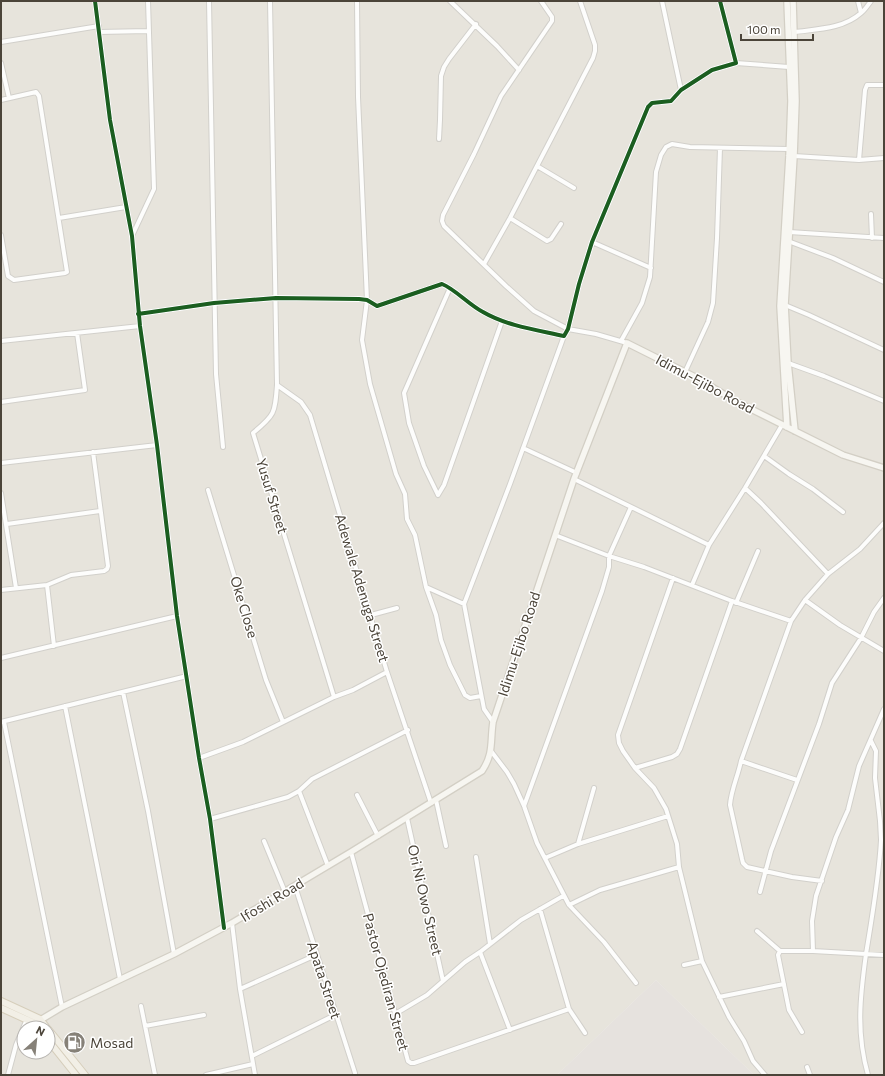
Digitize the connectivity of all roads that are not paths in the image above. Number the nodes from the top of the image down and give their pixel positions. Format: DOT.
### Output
graph roads {
  1 [pos="95,1"];
  2 [pos="148,1"];
  3 [pos="209,1"];
  4 [pos="270,1"];
  5 [pos="357,1"];
  6 [pos="450,1"];
  7 [pos="542,1"];
  8 [pos="580,1"];
  9 [pos="662,1"];
  10 [pos="720,1"];
  11 [pos="787,1"];
  12 [pos="793,1"];
  13 [pos="858,1"];
  14 [pos="871,1"];
  15 [pos="861,13"];
  16 [pos="476,24"];
  17 [pos="99,26"];
  18 [pos="148,31"];
  19 [pos="99,32"];
  20 [pos="795,32"];
  21 [pos="1,42"];
  22 [pos="1,63"];
  23 [pos="736,63"];
  24 [pos="789,67"];
  25 [pos="520,70"];
  26 [pos="884,85"];
  27 [pos="681,90"];
  28 [pos="9,98"];
  29 [pos="1,100"];
  30 [pos="439,138"];
  31 [pos="720,148"];
  32 [pos="789,150"];
  33 [pos="794,156"];
  34 [pos="884,158"];
  35 [pos="859,160"];
  36 [pos="537,166"];
  37 [pos="574,188"];
  38 [pos="126,207"];
  39 [pos="872,214"];
  40 [pos="59,218"];
  41 [pos="510,218"];
  42 [pos="561,224"];
  43 [pos="789,232"];
  44 [pos="1,235"];
  45 [pos="132,236"];
  46 [pos="872,238"];
  47 [pos="884,238"];
  48 [pos="788,241"];
  49 [pos="592,242"];
  50 [pos="784,257"];
  51 [pos="484,264"];
  52 [pos="651,268"];
  53 [pos="884,282"];
  54 [pos="450,288"];
  55 [pos="276,298"];
  56 [pos="367,300"];
  57 [pos="214,303"];
  58 [pos="785,305"];
  59 [pos="138,314"];
  60 [pos="783,317"];
  61 [pos="502,321"];
  62 [pos="140,326"];
  63 [pos="568,329"];
  64 [pos="77,333"];
  65 [pos="564,336"];
  66 [pos="1,341"];
  67 [pos="620,341"];
  68 [pos="627,343"];
  69 [pos="884,350"];
  70 [pos="788,363"];
  71 [pos="685,372"];
  72 [pos="277,385"];
  73 [pos="1,402"];
  74 [pos="884,402"];
  75 [pos="784,426"];
  76 [pos="795,431"];
  77 [pos="157,445"];
  78 [pos="223,447"];
  79 [pos="523,448"];
  80 [pos="92,452"];
  81 [pos="764,456"];
  82 [pos="1,462"];
  83 [pos="884,468"];
  84 [pos="576,476"];
  85 [pos="745,488"];
  86 [pos="208,490"];
  87 [pos="1,493"];
  88 [pos="631,507"];
  89 [pos="100,511"];
  90 [pos="843,512"];
  91 [pos="884,523"];
  92 [pos="6,524"];
  93 [pos="555,535"];
  94 [pos="710,545"];
  95 [pos="758,551"];
  96 [pos="609,556"];
  97 [pos="828,574"];
  98 [pos="673,578"];
  99 [pos="47,585"];
  100 [pos="692,585"];
  101 [pos="426,587"];
  102 [pos="16,588"];
  103 [pos="1,590"];
  104 [pos="884,598"];
  105 [pos="805,600"];
  106 [pos="734,602"];
  107 [pos="464,604"];
  108 [pos="397,608"];
  109 [pos="178,616"];
  110 [pos="371,616"];
  111 [pos="791,621"];
  112 [pos="861,638"];
  113 [pos="54,646"];
  114 [pos="884,652"];
  115 [pos="1,658"];
  116 [pos="388,672"];
  117 [pos="187,676"];
  118 [pos="123,692"];
  119 [pos="481,696"];
  120 [pos="334,697"];
  121 [pos="65,706"];
  122 [pos="884,709"];
  123 [pos="2,722"];
  124 [pos="283,722"];
  125 [pos="493,722"];
  126 [pos="408,730"];
  127 [pos="870,741"];
  128 [pos="491,751"];
  129 [pos="199,758"];
  130 [pos="741,761"];
  131 [pos="636,768"];
  132 [pos="797,780"];
  133 [pos="594,788"];
  134 [pos="299,791"];
  135 [pos="357,795"];
  136 [pos="434,802"];
  137 [pos="524,806"];
  138 [pos="668,816"];
  139 [pos="407,818"];
  140 [pos="210,819"];
  141 [pos="378,836"];
  142 [pos="264,841"];
  143 [pos="578,844"];
  144 [pos="446,846"];
  145 [pos="351,852"];
  146 [pos="476,857"];
  147 [pos="545,858"];
  148 [pos="328,866"];
  149 [pos="679,867"];
  150 [pos="766,871"];
  151 [pos="822,881"];
  152 [pos="295,886"];
  153 [pos="285,892"];
  154 [pos="760,892"];
  155 [pos="563,896"];
  156 [pos="569,905"];
  157 [pos="540,909"];
  158 [pos="232,923"];
  159 [pos="224,928"];
  160 [pos="757,931"];
  161 [pos="490,944"];
  162 [pos="780,951"];
  163 [pos="813,951"];
  164 [pos="480,952"];
  165 [pos="174,954"];
  166 [pos="316,955"];
  167 [pos="866,955"];
  168 [pos="884,955"];
  169 [pos="702,961"];
  170 [pos="684,965"];
  171 [pos="120,979"];
  172 [pos="443,981"];
  173 [pos="636,983"];
  174 [pos="784,984"];
  175 [pos="240,989"];
  176 [pos="719,997"];
  177 [pos="1,1001"];
  178 [pos="141,1006"];
  179 [pos="62,1007"];
  180 [pos="1,1008"];
  181 [pos="569,1009"];
  182 [pos="395,1014"];
  183 [pos="204,1015"];
  184 [pos="335,1015"];
  185 [pos="27,1019"];
  186 [pos="32,1020"];
  187 [pos="44,1020"];
  188 [pos="145,1026"];
  189 [pos="510,1030"];
  190 [pos="802,1032"];
  191 [pos="585,1033"];
  192 [pos="56,1038"];
  193 [pos="56,1050"];
  194 [pos="252,1056"];
  195 [pos="253,1064"];
  196 [pos="807,1067"];
  197 [pos="355,1073"];
  198 [pos="8,1075"];
  199 [pos="76,1075"];
  200 [pos="86,1075"];
  201 [pos="155,1075"];
  202 [pos="206,1075"];
  203 [pos="255,1075"];
  204 [pos="765,1075"];
  205 [pos="810,1075"];
  206 [pos="868,1075"];
  1 -- 17 [label="street"];
  2 -- 18 [label="street"];
  3 -- 57 [label="street"];
  4 -- 55 [label="street, Yusuf Street"];
  5 -- 56 [label="street"];
  6 -- 16 [label="street"];
  7 -- 25 [label="street"];
  8 -- 36 [label="street"];
  9 -- 27 [label="street"];
  10 -- 23 [label="street"];
  11 -- 24 [label="main road"];
  12 -- 20 [label="main road"];
  13 -- 15 [label="street"];
  14 -- 15 [label="street"];
  15 -- 20 [label="street"];
  16 -- 25 [label="street"];
  16 -- 30 [label="street"];
  17 -- 19 [label="street"];
  17 -- 21 [label="street"];
  18 -- 19 [label="street"];
  18 -- 45 [label="street"];
  19 -- 38 [label="street"];
  20 -- 33 [label="main road"];
  22 -- 28 [label="street"];
  23 -- 24 [label="street"];
  23 -- 27 [label="street"];
  24 -- 32 [label="main road"];
  25 -- 51 [label="street"];
  26 -- 35 [label="street"];
  27 -- 49 [label="street"];
  28 -- 29 [label="street"];
  28 -- 40 [label="street"];
  31 -- 32 [label="street"];
  31 -- 52 [label="street"];
  31 -- 71 [label="street"];
  32 -- 50 [label="main road"];
  33 -- 35 [label="street"];
  33 -- 43 [label="main road"];
  34 -- 35 [label="street"];
  36 -- 37 [label="street"];
  36 -- 41 [label="street"];
  38 -- 40 [label="street"];
  38 -- 45 [label="street"];
  39 -- 46 [label="street"];
  40 -- 44 [label="street"];
  41 -- 42 [label="street"];
  41 -- 51 [label="street"];
  43 -- 46 [label="street"];
  43 -- 48 [label="main road"];
  45 -- 59 [label="street"];
  46 -- 47 [label="street"];
  48 -- 50 [label="main road"];
  48 -- 53 [label="street"];
  49 -- 52 [label="street"];
  49 -- 63 [label="street"];
  50 -- 58 [label="main road"];
  50 -- 60 [label="main road"];
  51 -- 63 [label="street"];
  52 -- 67 [label="street"];
  54 -- 56 [label="street"];
  54 -- 61 [label="street"];
  54 -- 61 [label="street"];
  55 -- 56 [label="street"];
  55 -- 57 [label="street"];
  55 -- 72 [label="street, Yusuf Street"];
  56 -- 101 [label="street"];
  57 -- 59 [label="street"];
  57 -- 78 [label="street"];
  58 -- 60 [label="main road"];
  58 -- 69 [label="street"];
  59 -- 62 [label="street"];
  60 -- 70 [label="main road"];
  60 -- 75 [label="main road"];
  61 -- 65 [label="street"];
  62 -- 64 [label="street"];
  62 -- 77 [label="street"];
  63 -- 65 [label="street"];
  63 -- 67 [label="street"];
  64 -- 66 [label="street"];
  64 -- 73 [label="street"];
  65 -- 79 [label="street"];
  67 -- 68 [label="street"];
  68 -- 71 [label="main road, Idimu-Ejibo Road"];
  68 -- 84 [label="main road, Idimu-Ejibo Road"];
  70 -- 74 [label="street"];
  70 -- 76 [label="main road"];
  71 -- 75 [label="main road, Idimu-Ejibo Road"];
  72 -- 110 [label="street, Adewale Adenuga Street"];
  72 -- 120 [label="street, Yusuf Street"];
  75 -- 76 [label="main road, Idimu-Ejibo Road"];
  75 -- 81 [label="street"];
  76 -- 83 [label="main road, Idimu-Ejibo Road"];
  77 -- 80 [label="street"];
  77 -- 109 [label="street"];
  79 -- 84 [label="street"];
  79 -- 107 [label="street"];
  80 -- 82 [label="street"];
  80 -- 89 [label="street"];
  81 -- 85 [label="street"];
  81 -- 90 [label="street"];
  84 -- 88 [label="street"];
  84 -- 93 [label="main road, Idimu-Ejibo Road"];
  85 -- 94 [label="street"];
  85 -- 97 [label="street"];
  86 -- 124 [label="street, Oke Close"];
  87 -- 92 [label="street"];
  88 -- 94 [label="street"];
  88 -- 96 [label="street"];
  89 -- 92 [label="street"];
  89 -- 99 [label="street"];
  91 -- 97 [label="street"];
  92 -- 102 [label="street"];
  93 -- 96 [label="street"];
  93 -- 125 [label="main road, Idimu-Ejibo Road"];
  94 -- 100 [label="street"];
  95 -- 106 [label="street"];
  96 -- 98 [label="street"];
  96 -- 137 [label="street"];
  97 -- 105 [label="street"];
  98 -- 100 [label="street"];
  98 -- 131 [label="street"];
  99 -- 102 [label="street"];
  99 -- 113 [label="street"];
  100 -- 106 [label="street"];
  101 -- 107 [label="street"];
  101 -- 119 [label="street"];
  102 -- 103 [label="street"];
  104 -- 112 [label="street"];
  105 -- 111 [label="street"];
  105 -- 112 [label="street"];
  106 -- 111 [label="street"];
  106 -- 131 [label="street"];
  107 -- 119 [label="street"];
  108 -- 110 [label="street"];
  109 -- 113 [label="street"];
  109 -- 117 [label="street"];
  110 -- 116 [label="street, Adewale Adenuga Street"];
  111 -- 130 [label="street"];
  112 -- 114 [label="street"];
  112 -- 132 [label="street"];
  113 -- 115 [label="street"];
  116 -- 120 [label="street"];
  116 -- 126 [label="street, Adewale Adenuga Street"];
  117 -- 118 [label="street"];
  117 -- 129 [label="street"];
  118 -- 121 [label="street"];
  118 -- 165 [label="street"];
  119 -- 125 [label="street"];
  120 -- 124 [label="street"];
  121 -- 123 [label="street"];
  121 -- 171 [label="street"];
  122 -- 127 [label="street"];
  123 -- 179 [label="street"];
  124 -- 129 [label="street"];
  125 -- 128 [label="main road, Idimu-Ejibo Road"];
  126 -- 134 [label="street"];
  126 -- 136 [label="street, Adewale Adenuga Street"];
  127 -- 151 [label="street"];
  127 -- 167 [label="street"];
  128 -- 136 [label="main road, Ifoshi Road"];
  128 -- 137 [label="street"];
  129 -- 140 [label="street"];
  130 -- 132 [label="street"];
  130 -- 150 [label="street"];
  131 -- 138 [label="street"];
  132 -- 150 [label="street"];
  133 -- 143 [label="street"];
  134 -- 140 [label="street"];
  134 -- 148 [label="street"];
  135 -- 141 [label="street"];
  136 -- 139 [label="main road, Ifoshi Road"];
  136 -- 144 [label="street, Adewale Adenuga Street"];
  137 -- 147 [label="street"];
  138 -- 143 [label="street"];
  138 -- 149 [label="street"];
  139 -- 141 [label="main road, Ifoshi Road"];
  139 -- 172 [label="street, Ori Ni Owo Street"];
  140 -- 159 [label="street"];
  141 -- 145 [label="main road, Ifoshi Road"];
  142 -- 153 [label="street"];
  143 -- 147 [label="street"];
  145 -- 148 [label="main road, Ifoshi Road"];
  145 -- 182 [label="street, Pastor Ojediran Street"];
  146 -- 161 [label="street"];
  147 -- 155 [label="street"];
  148 -- 152 [label="main road, Ifoshi Road"];
  149 -- 156 [label="street"];
  149 -- 169 [label="street"];
  150 -- 151 [label="street"];
  150 -- 154 [label="street"];
  151 -- 163 [label="street"];
  152 -- 153 [label="main road, Ifoshi Road"];
  152 -- 166 [label="street, Apata Street"];
  153 -- 158 [label="main road, Ifoshi Road"];
  155 -- 156 [label="street"];
  155 -- 157 [label="street"];
  156 -- 173 [label="street"];
  157 -- 161 [label="street"];
  157 -- 181 [label="street"];
  158 -- 159 [label="main road, Ifoshi Road"];
  158 -- 175 [label="street"];
  159 -- 165 [label="main road, Ifoshi Road"];
  160 -- 162 [label="street"];
  161 -- 164 [label="street"];
  162 -- 163 [label="street"];
  162 -- 174 [label="street"];
  163 -- 167 [label="street"];
  164 -- 172 [label="street"];
  164 -- 189 [label="street"];
  165 -- 171 [label="main road, Ifoshi Road"];
  166 -- 175 [label="street"];
  166 -- 184 [label="street, Apata Street"];
  167 -- 168 [label="street"];
  167 -- 206 [label="street"];
  169 -- 170 [label="street"];
  169 -- 176 [label="street"];
  171 -- 179 [label="main road, Ifoshi Road"];
  172 -- 182 [label="street"];
  174 -- 176 [label="street"];
  174 -- 190 [label="street"];
  175 -- 194 [label="street"];
  176 -- 204 [label="street"];
  177 -- 186 [label="main road"];
  178 -- 188 [label="street"];
  179 -- 187 [label="main road, Ifoshi Road"];
  180 -- 185 [label="main road"];
  181 -- 189 [label="street, Pastor Ojediran Street"];
  181 -- 191 [label="street"];
  182 -- 189 [label="street, Pastor Ojediran Street"];
  183 -- 188 [label="street"];
  184 -- 194 [label="street"];
  184 -- 197 [label="street, Apata Street"];
  185 -- 198 [label="street"];
  188 -- 201 [label="street"];
  192 -- 200 [label="main road"];
  193 -- 199 [label="main road"];
  194 -- 195 [label="street"];
  195 -- 202 [label="street"];
  195 -- 203 [label="street"];
  196 -- 205 [label="street"];
}
